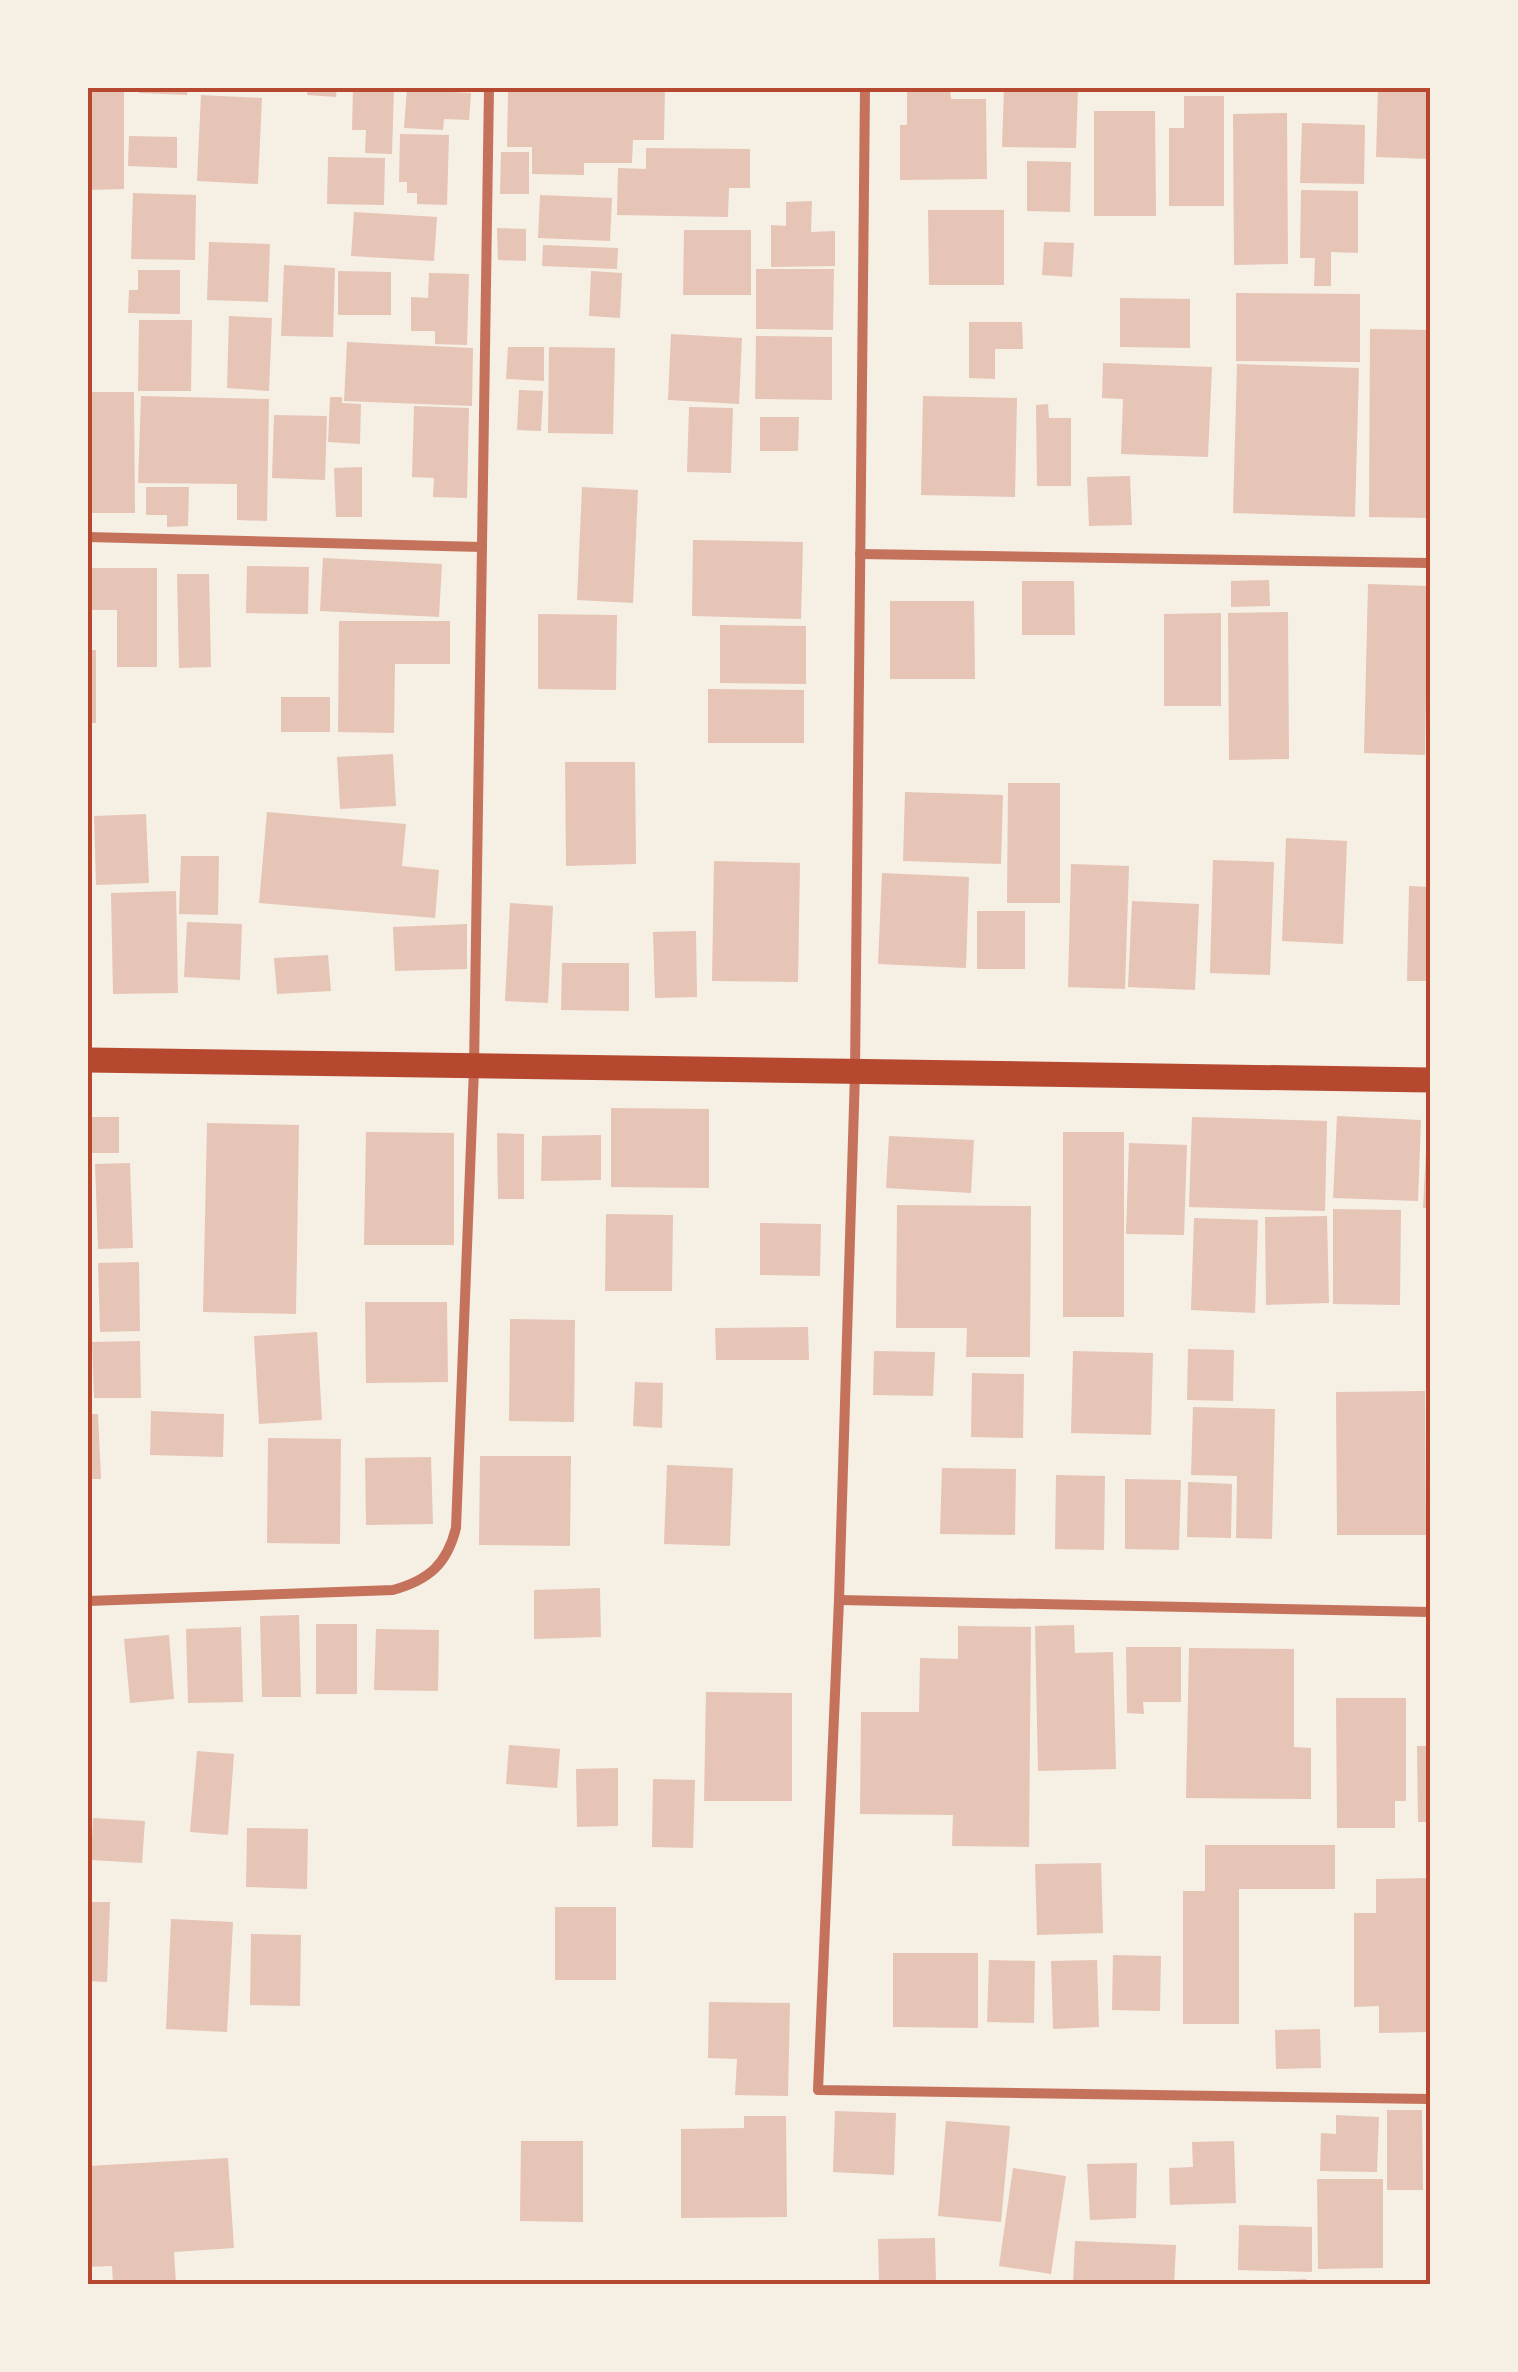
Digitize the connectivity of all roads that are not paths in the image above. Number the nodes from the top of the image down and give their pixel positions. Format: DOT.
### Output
graph roads {
  1 [pos="489,88"];
  2 [pos="865,88"];
  3 [pos="88,537"];
  4 [pos="482,547"];
  5 [pos="860,554"];
  6 [pos="1430,563"];
  7 [pos="88,1060"];
  8 [pos="474,1068"];
  9 [pos="855,1073"];
  10 [pos="1430,1080"];
  11 [pos="839,1600"];
  12 [pos="88,1602"];
  13 [pos="1430,1612"];
  14 [pos="1430,2099"];
  1 -- 4 [label="street"];
  2 -- 5 [label="street"];
  3 -- 4 [label="street"];
  4 -- 8 [label="street"];
  5 -- 6 [label="street"];
  5 -- 9 [label="street"];
  7 -- 8 [label="main road"];
  8 -- 9 [label="main road"];
  8 -- 12 [label="street"];
  9 -- 10 [label="main road"];
  9 -- 11 [label="street"];
  11 -- 13 [label="street"];
  11 -- 14 [label="street"];
}
